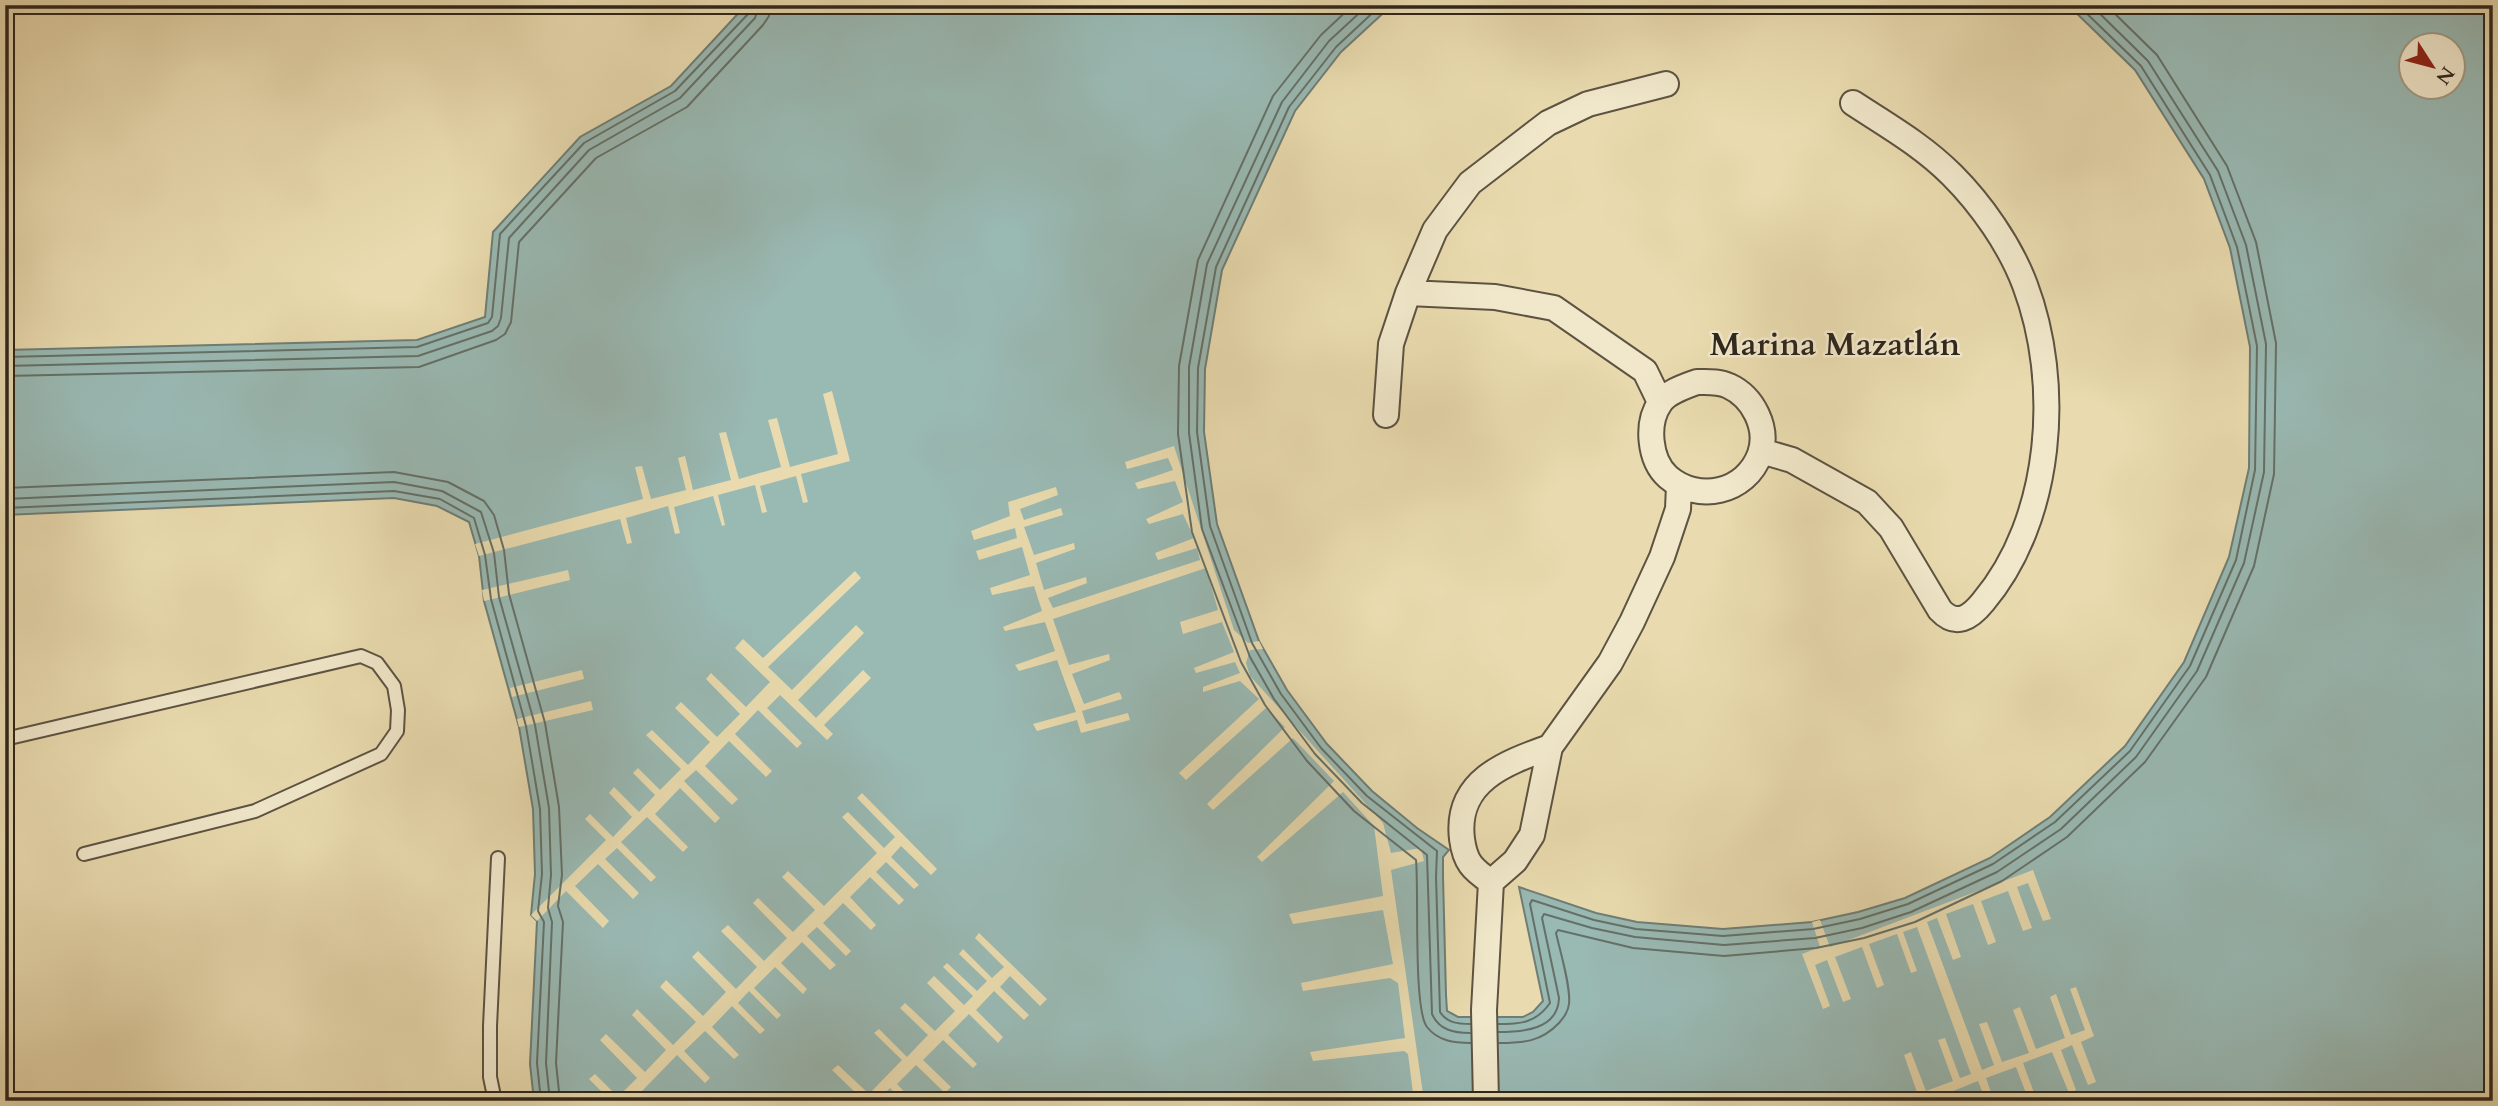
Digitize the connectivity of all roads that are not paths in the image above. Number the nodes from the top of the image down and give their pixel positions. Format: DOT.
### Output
graph roads {
  1 [pos="1666,84"];
  2 [pos="1853,103"];
  3 [pos="1408,293"];
  4 [pos="1660,402"];
  5 [pos="1386,415"];
  6 [pos="1761,451"];
  7 [pos="1679,485"];
  8 [pos="5,739"];
  9 [pos="1550,747"];
  10 [pos="84,854"];
  11 [pos="498,858"];
  12 [pos="1491,881"];
  13 [pos="495,1101"];
  14 [pos="1486,1101"];
  1 -- 3 [label="street"];
  2 -- 6 [label="street"];
  3 -- 4 [label="street"];
  3 -- 5 [label="street"];
  4 -- 6 [label="street"];
  4 -- 7 [label="street"];
  6 -- 7 [label="street"];
  7 -- 9 [label="street"];
  8 -- 10 [label="lane"];
  9 -- 12 [label="street"];
  9 -- 12 [label="street"];
  11 -- 13 [label="lane"];
  12 -- 14 [label="street"];
}
